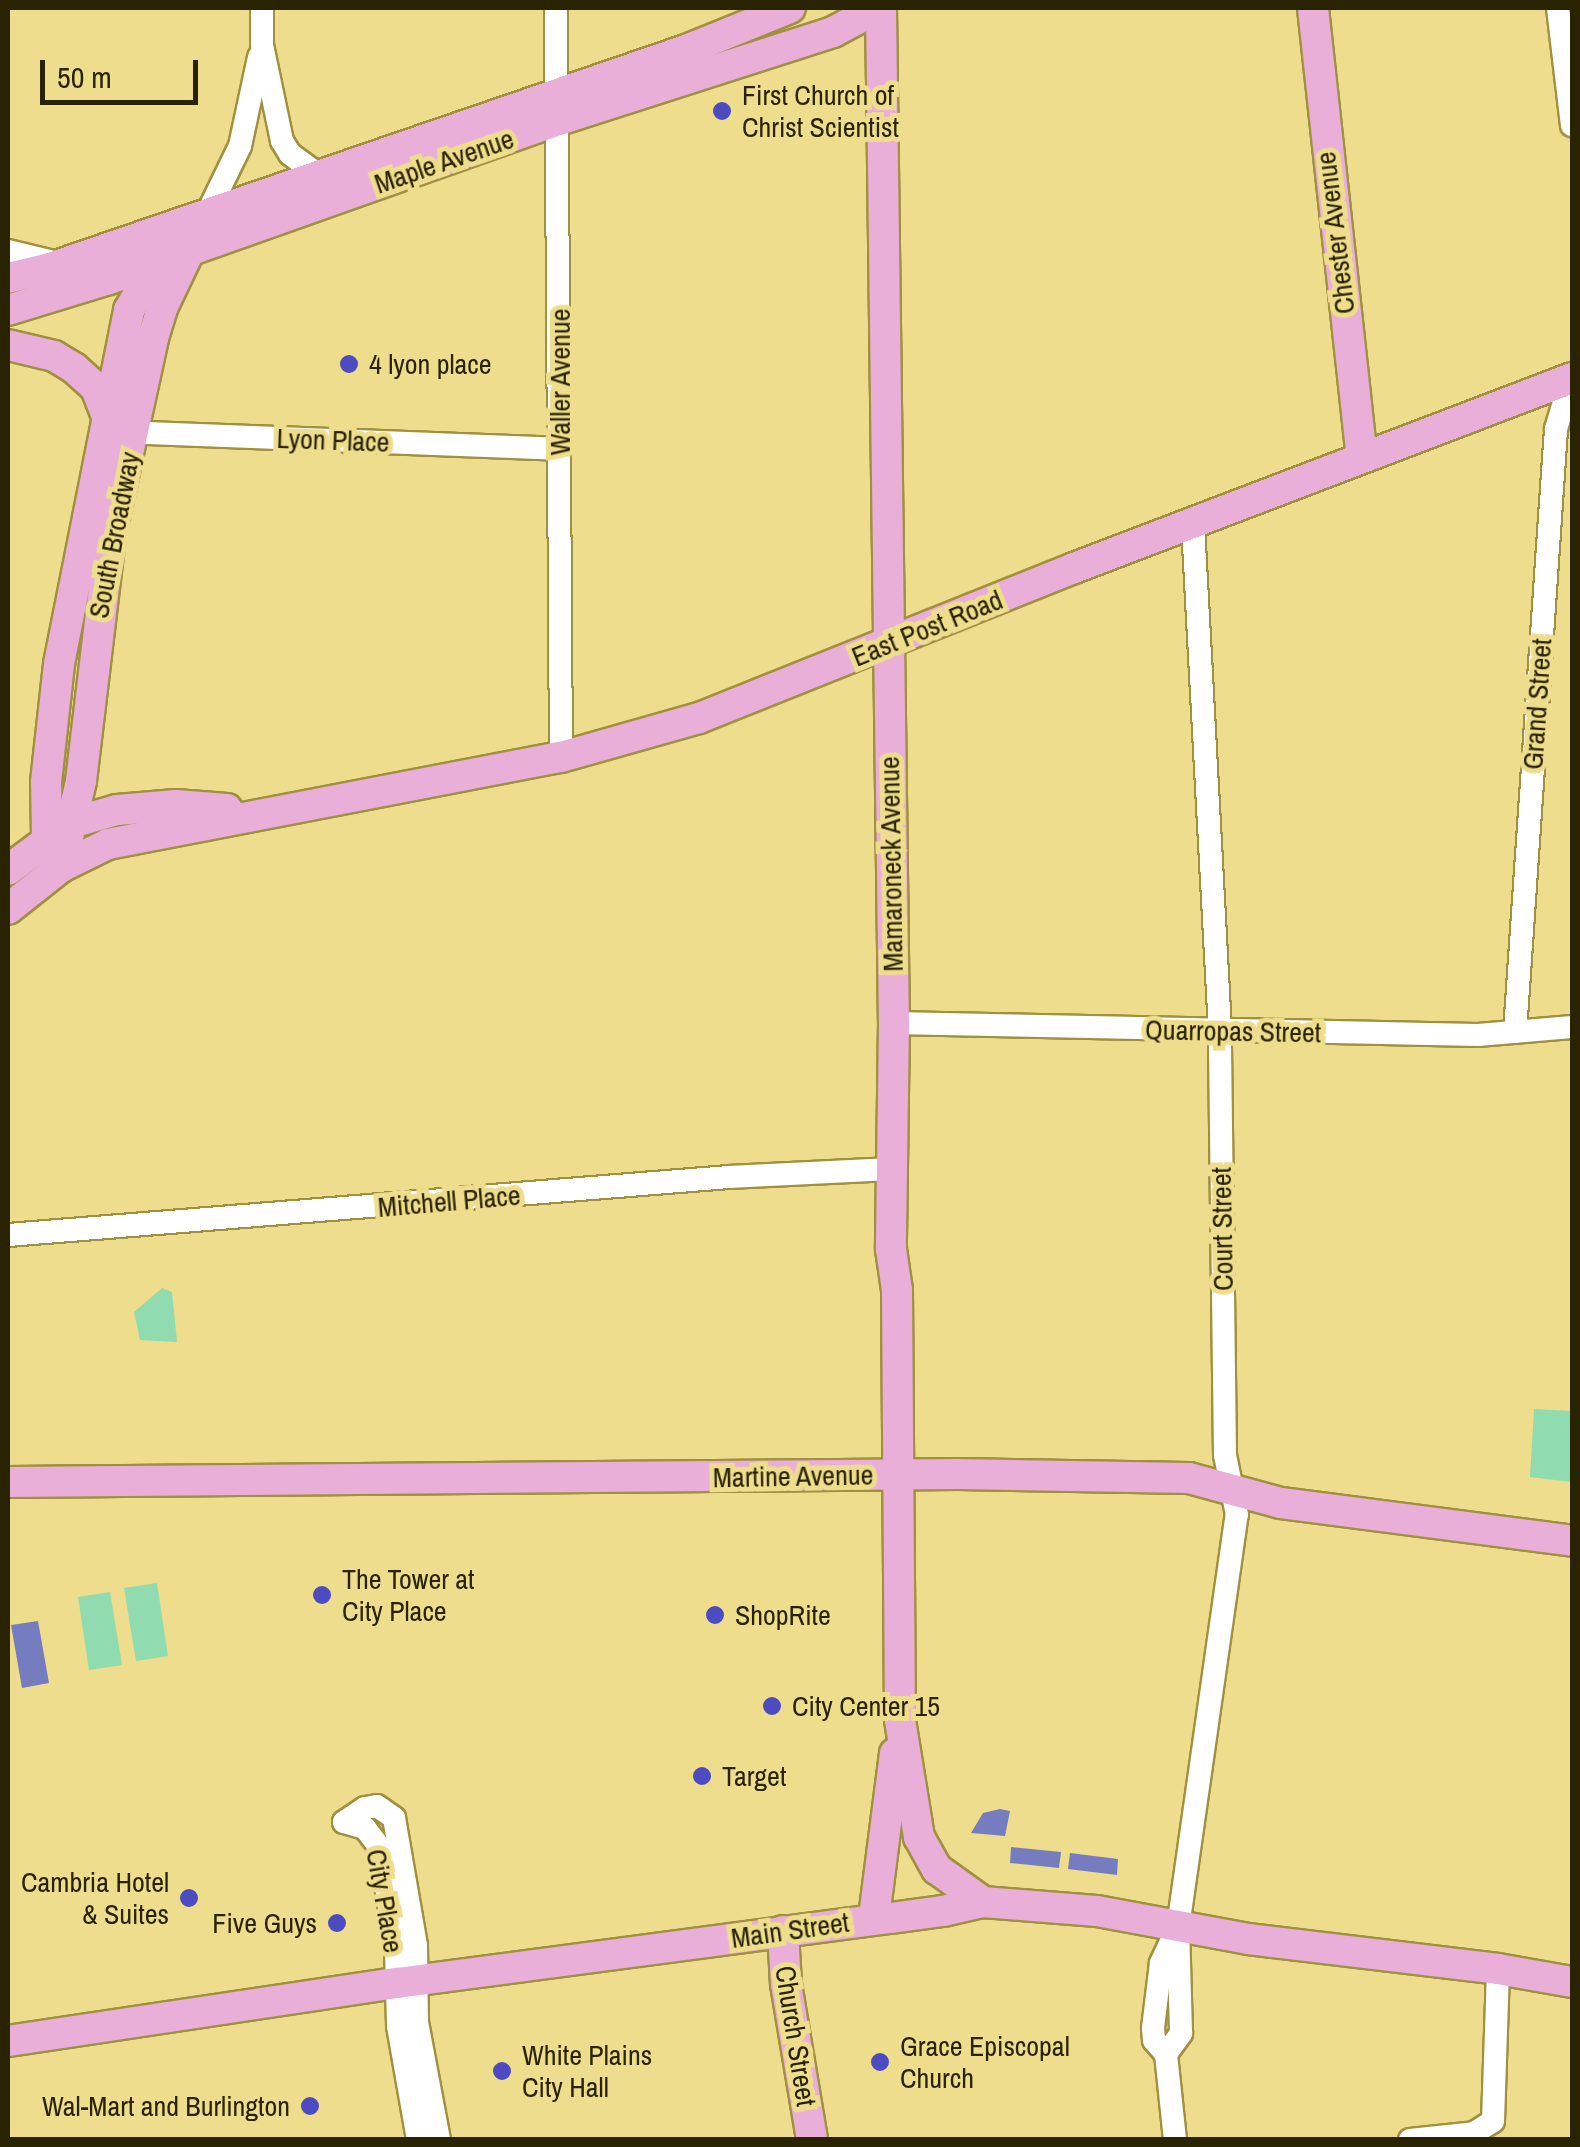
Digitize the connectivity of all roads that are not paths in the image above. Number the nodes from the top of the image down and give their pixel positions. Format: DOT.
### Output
graph roads {
  1 [pos="262,8"];
  2 [pos="556,8"];
  3 [pos="790,8"];
  4 [pos="880,8"];
  5 [pos="1313,8"];
  6 [pos="1558,8"];
  7 [pos="262,45"];
  8 [pos="560,105"];
  9 [pos="1572,125"];
  10 [pos="319,175"];
  11 [pos="207,214"];
  12 [pos="8,251"];
  13 [pos="189,251"];
  14 [pos="62,264"];
  15 [pos="155,264"];
  16 [pos="8,278"];
  17 [pos="8,310"];
  18 [pos="8,345"];
  19 [pos="1572,377"];
  20 [pos="116,428"];
  21 [pos="560,449"];
  22 [pos="1362,458"];
  23 [pos="1193,525"];
  24 [pos="888,643"];
  25 [pos="561,757"];
  26 [pos="262,813"];
  27 [pos="59,830"];
  28 [pos="61,867"];
  29 [pos="8,870"];
  30 [pos="8,908"];
  31 [pos="894,1023"];
  32 [pos="1572,1028"];
  33 [pos="1220,1030"];
  34 [pos="1515,1032"];
  35 [pos="890,1170"];
  36 [pos="8,1236"];
  37 [pos="898,1474"];
  38 [pos="8,1482"];
  39 [pos="1232,1489"];
  40 [pos="1572,1540"];
  41 [pos="900,1720"];
  42 [pos="983,1902"];
  43 [pos="874,1917"];
  44 [pos="1178,1927"];
  45 [pos="783,1931"];
  46 [pos="1498,1968"];
  47 [pos="407,1981"];
  48 [pos="1572,1982"];
  49 [pos="8,2041"];
  50 [pos="418,2140"];
  51 [pos="439,2140"];
  52 [pos="812,2140"];
  53 [pos="1175,2140"];
  54 [pos="1410,2140"];
  1 -- 7 [label="street, South Broadway"];
  2 -- 8 [label="street, Waller Avenue"];
  3 -- 8 [label="main road, Maple Avenue"];
  4 -- 8 [label="main road, Maple Avenue"];
  4 -- 24 [label="main road, Mamaroneck Avenue"];
  5 -- 22 [label="main road, Chester Avenue"];
  6 -- 9 [label="street"];
  7 -- 10 [label="street, South Broadway"];
  7 -- 11 [label="street, South Broadway"];
  8 -- 10 [label="main road, Maple Avenue"];
  8 -- 13 [label="main road, Maple Avenue"];
  8 -- 21 [label="street, Waller Avenue"];
  10 -- 11 [label="main road, Maple Avenue"];
  11 -- 13 [label="main road, South Broadway"];
  11 -- 14 [label="main road, Maple Avenue"];
  11 -- 15 [label="main road, South Broadway"];
  12 -- 14 [label="street"];
  13 -- 15 [label="main road, Maple Avenue"];
  13 -- 20 [label="main road, South Broadway"];
  14 -- 16 [label="main road, Maple Avenue"];
  15 -- 17 [label="main road, Maple Avenue"];
  15 -- 20 [label="main road, South Broadway"];
  18 -- 20 [label="main road"];
  19 -- 22 [label="main road, East Post Road"];
  19 -- 34 [label="street, Grand Street"];
  20 -- 21 [label="street, Lyon Place"];
  20 -- 27 [label="main road, South Broadway"];
  21 -- 25 [label="street, Waller Avenue"];
  22 -- 23 [label="main road, East Post Road"];
  23 -- 24 [label="main road, East Post Road"];
  23 -- 33 [label="street, Court Street"];
  24 -- 25 [label="main road, East Post Road"];
  24 -- 31 [label="main road, Mamaroneck Avenue"];
  25 -- 26 [label="main road, East Post Road"];
  26 -- 27 [label="main road, East Post Road"];
  26 -- 28 [label="main road, East Post Road"];
  27 -- 28 [label="main road, South Broadway"];
  27 -- 29 [label="main road"];
  28 -- 30 [label="main road"];
  31 -- 33 [label="street, Quarropas Street"];
  31 -- 35 [label="main road, Mamaroneck Avenue"];
  32 -- 34 [label="street, Quarropas Street"];
  33 -- 34 [label="street, Quarropas Street"];
  33 -- 39 [label="street, Court Street"];
  35 -- 36 [label="street, Mitchell Place"];
  35 -- 37 [label="main road, Mamaroneck Avenue"];
  37 -- 38 [label="main road, Martine Avenue"];
  37 -- 39 [label="main road, Martine Avenue"];
  37 -- 41 [label="main road, Mamaroneck Avenue"];
  39 -- 40 [label="main road, Martine Avenue"];
  39 -- 44 [label="street, Court Street"];
  41 -- 42 [label="main road, Mamaroneck Avenue"];
  41 -- 43 [label="main road, Mamaroneck Avenue"];
  42 -- 43 [label="main road, Main Street"];
  42 -- 44 [label="main road, Main Street"];
  43 -- 45 [label="main road, Main Street"];
  44 -- 46 [label="main road, Main Street"];
  44 -- 53 [label="street, Court Street"];
  45 -- 47 [label="main road, Main Street"];
  45 -- 52 [label="main road, Church Street"];
  46 -- 48 [label="main road, Main Street"];
  46 -- 54 [label="street"];
  47 -- 47 [label="street, City Place"];
  47 -- 49 [label="main road, Main Street"];
  47 -- 50 [label="street"];
  47 -- 51 [label="street"];
}
